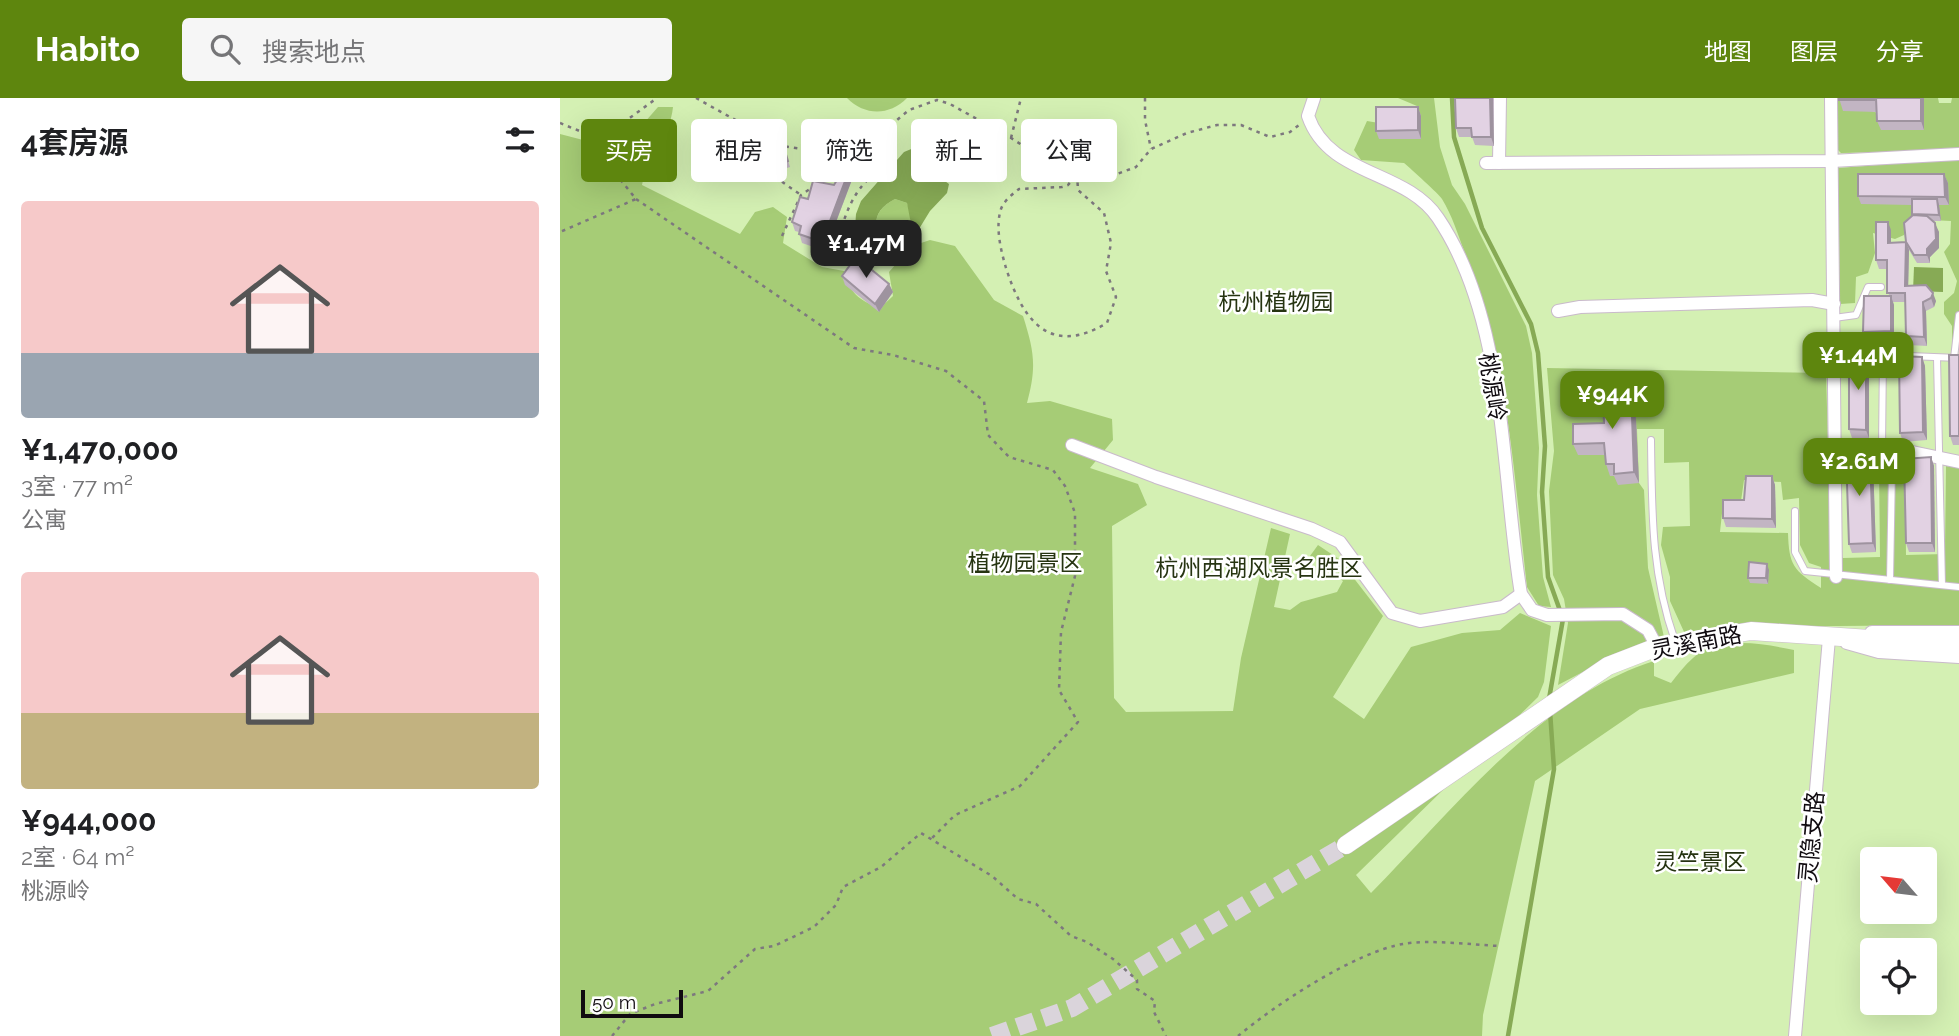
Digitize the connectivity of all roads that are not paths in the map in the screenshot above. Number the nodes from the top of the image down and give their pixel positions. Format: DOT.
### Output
graph roads {
  1 [pos="1314,98"];
  2 [pos="1500,98"];
  3 [pos="1830,98"];
  4 [pos="1959,154"];
  5 [pos="1832,161"];
  6 [pos="1881,287"];
  7 [pos="1558,311"];
  8 [pos="1834,311"];
  9 [pos="1959,315"];
  10 [pos="1834,353"];
  11 [pos="1883,355"];
  12 [pos="1937,358"];
  13 [pos="1957,358"];
  14 [pos="1651,440"];
  15 [pos="1072,445"];
  16 [pos="1835,446"];
  17 [pos="1882,448"];
  18 [pos="1941,457"];
  19 [pos="1959,461"];
  20 [pos="1796,511"];
  21 [pos="1836,577"];
  22 [pos="1890,580"];
  23 [pos="1942,585"];
  24 [pos="1959,587"];
  25 [pos="1521,594"];
  26 [pos="1959,633"];
  27 [pos="1829,638"];
  28 [pos="1676,643"];
  29 [pos="1959,645"];
  30 [pos="1657,646"];
  31 [pos="1959,656"];
  32 [pos="1346,845"];
  33 [pos="1795,1036"];
  1 -- 25 [label="street, 桃源岭"];
  2 -- 5 [label="street"];
  3 -- 5 [label="street"];
  4 -- 5 [label="street"];
  5 -- 8 [label="street"];
  6 -- 8 [label="lane"];
  7 -- 8 [label="street"];
  8 -- 10 [label="street"];
  9 -- 13 [label="lane"];
  10 -- 11 [label="lane"];
  10 -- 16 [label="street"];
  11 -- 12 [label="lane"];
  11 -- 17 [label="lane"];
  12 -- 13 [label="lane"];
  12 -- 18 [label="lane"];
  14 -- 28 [label="lane"];
  15 -- 25 [label="street"];
  16 -- 17 [label="street"];
  16 -- 21 [label="street"];
  17 -- 18 [label="street"];
  17 -- 22 [label="lane"];
  18 -- 19 [label="street"];
  18 -- 23 [label="lane"];
  20 -- 21 [label="lane"];
  21 -- 22 [label="lane"];
  22 -- 23 [label="lane"];
  23 -- 24 [label="lane"];
  25 -- 30 [label="street"];
  26 -- 27 [label="street"];
  27 -- 28 [label="main road, 灵溪南路"];
  27 -- 29 [label="main road, 灵溪南路"];
  27 -- 31 [label="street"];
  27 -- 33 [label="street, 灵隐支路"];
  28 -- 30 [label="main road, 灵溪南路"];
  30 -- 32 [label="main road, 灵溪南路"];
}
